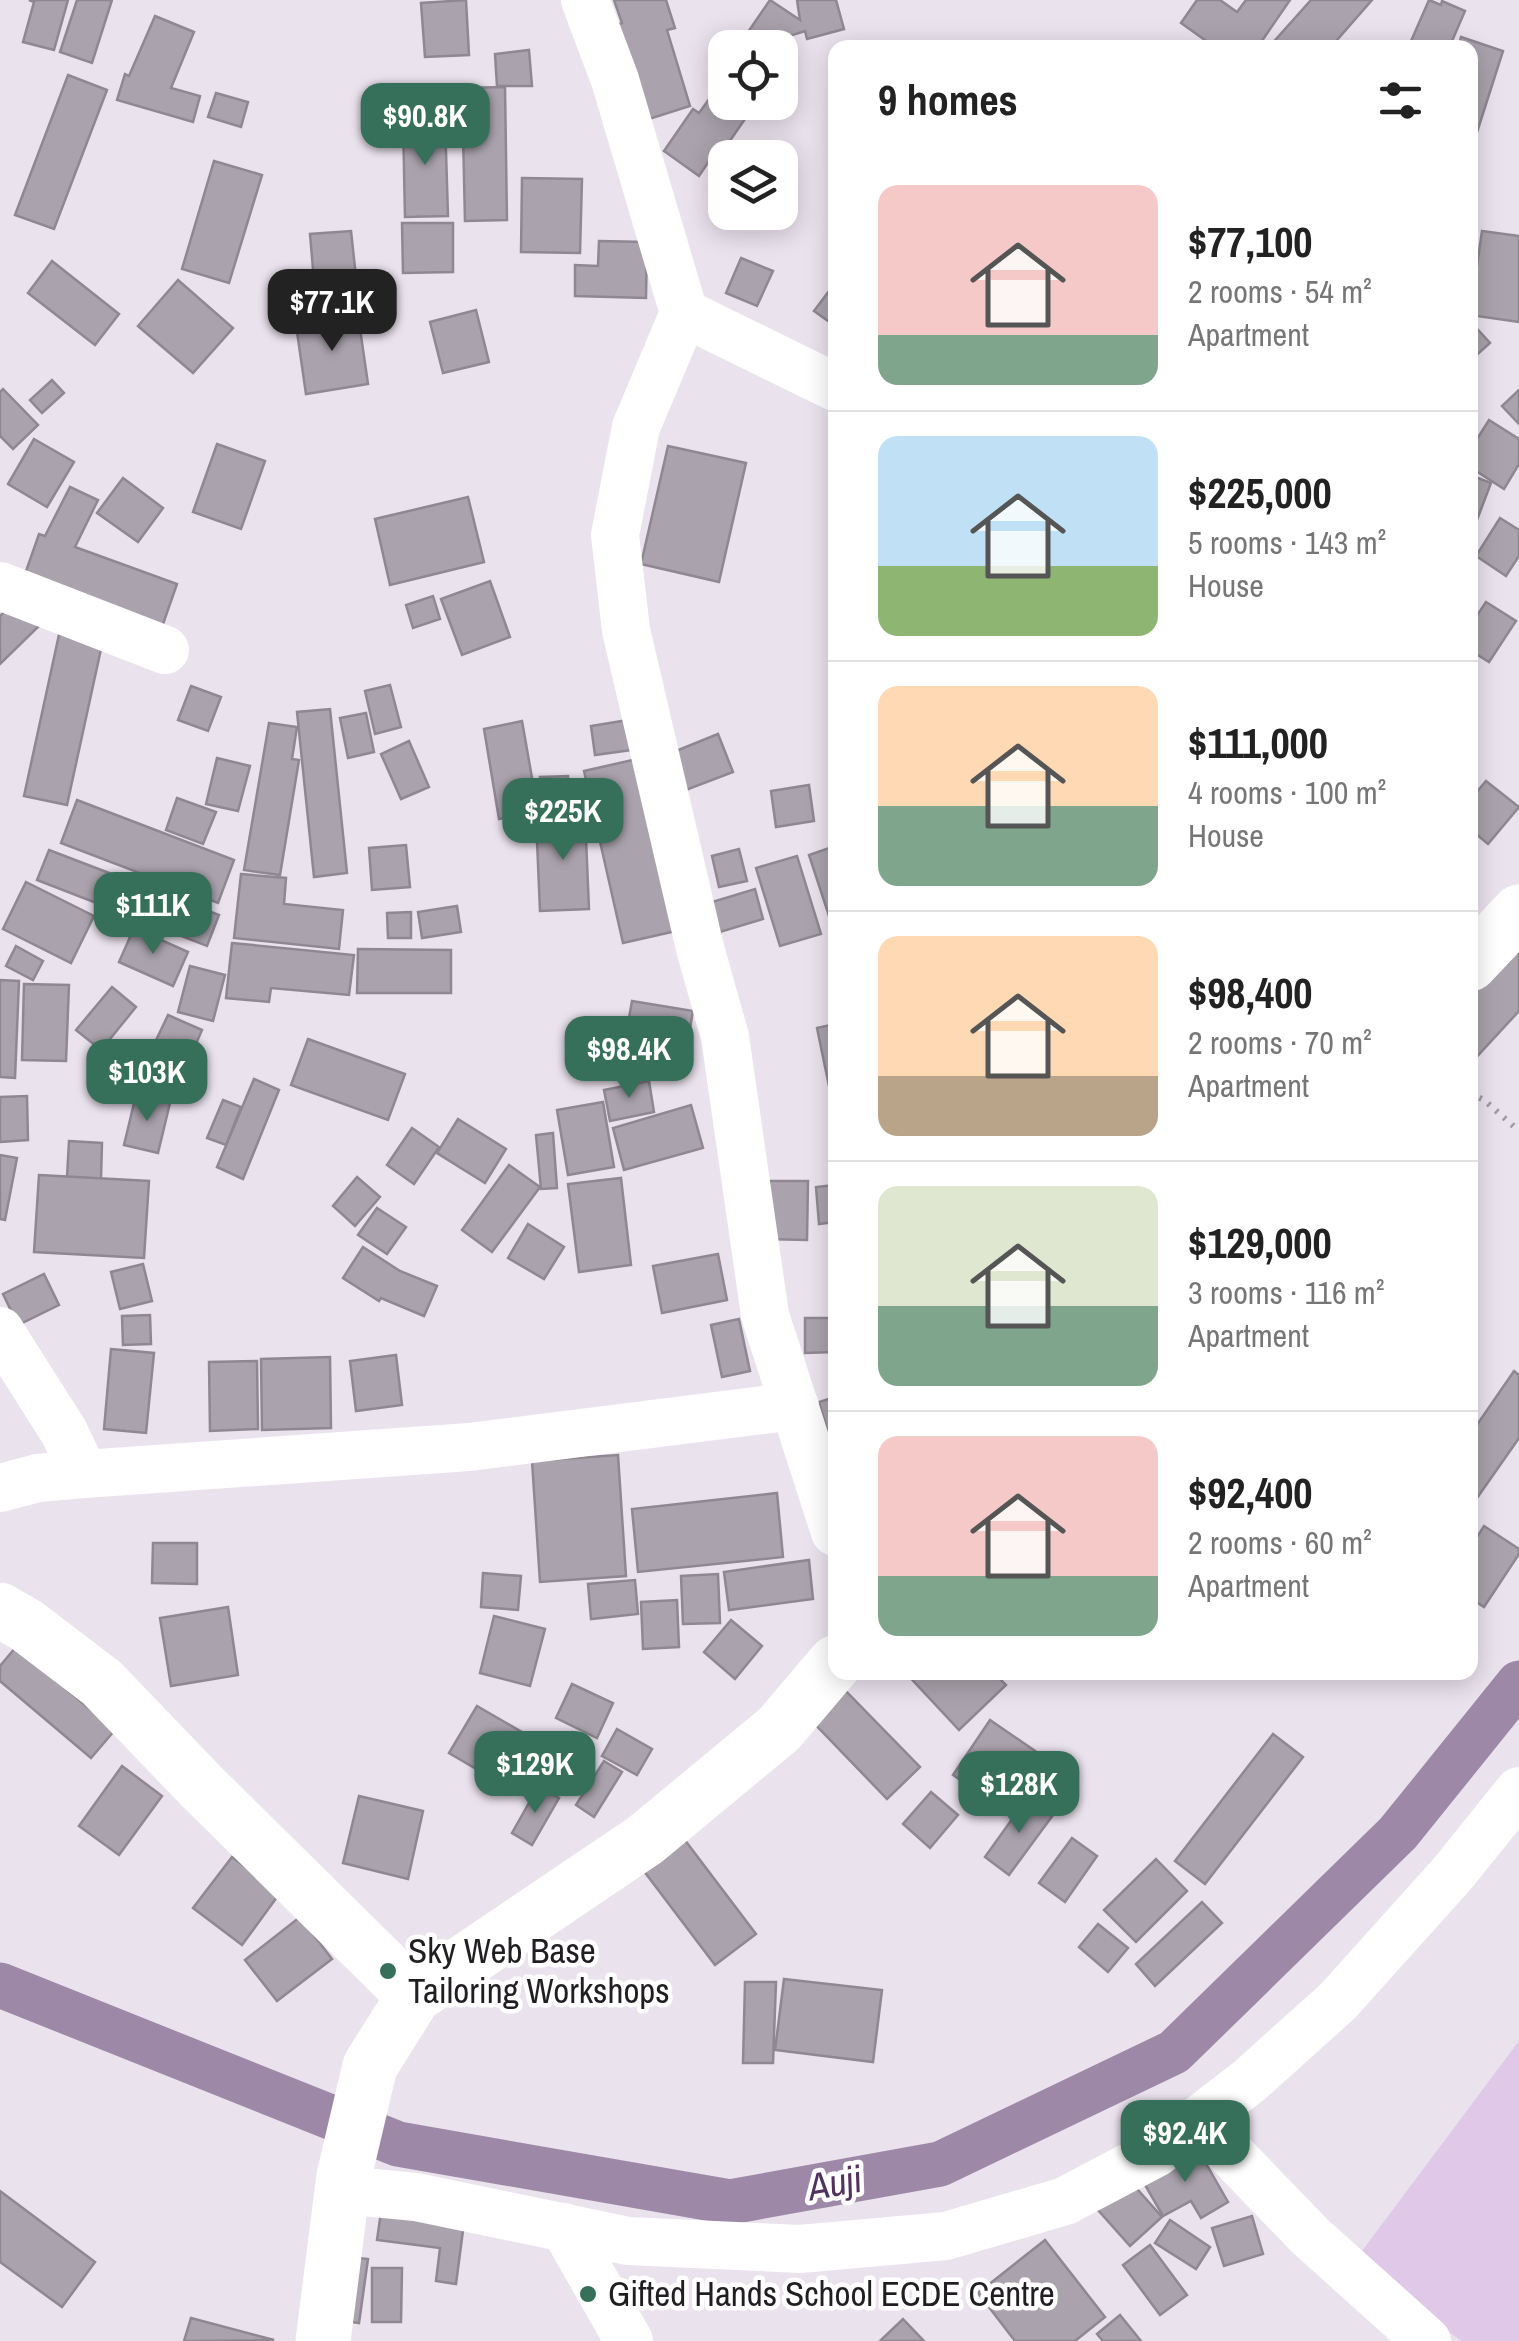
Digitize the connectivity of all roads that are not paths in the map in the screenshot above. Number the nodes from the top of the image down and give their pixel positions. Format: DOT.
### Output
graph roads {
  1 [pos="585,0"];
  2 [pos="684,312"];
  3 [pos="828,384"];
  4 [pos="0,586"];
  5 [pos="165,650"];
  6 [pos="0,1331"];
  7 [pos="794,1406"];
  8 [pos="84,1474"];
  9 [pos="0,1488"];
  10 [pos="828,1510"];
  11 [pos="0,1610"];
  12 [pos="828,1671"];
  13 [pos="1519,1791"];
  14 [pos="414,1996"];
  15 [pos="1198,2120"];
  16 [pos="343,2183"];
  17 [pos="564,2227"];
  18 [pos="323,2341"];
  19 [pos="628,2341"];
  20 [pos="1427,2341"];
  1 -- 2 [label="street"];
  2 -- 3 [label="street"];
  2 -- 7 [label="street"];
  4 -- 5 [label="street"];
  6 -- 8 [label="street"];
  7 -- 8 [label="street"];
  7 -- 10 [label="street"];
  8 -- 9 [label="street"];
  11 -- 14 [label="street"];
  12 -- 14 [label="street"];
  13 -- 15 [label="street"];
  14 -- 16 [label="street"];
  15 -- 17 [label="street"];
  15 -- 20 [label="street"];
  16 -- 17 [label="street"];
  16 -- 18 [label="street"];
  17 -- 19 [label="street"];
}
